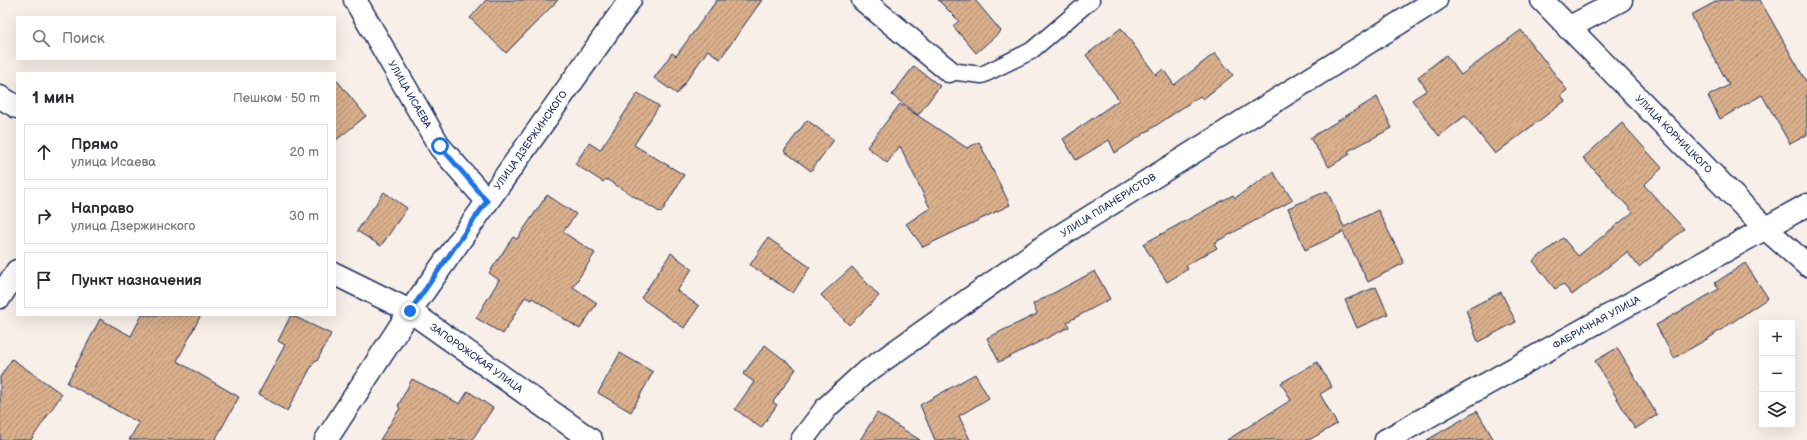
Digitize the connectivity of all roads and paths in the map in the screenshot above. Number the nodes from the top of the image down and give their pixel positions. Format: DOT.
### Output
graph roads {
  1 [pos="355,0"];
  2 [pos="630,0"];
  3 [pos="863,0"];
  4 [pos="1092,0"];
  5 [pos="1436,0"];
  6 [pos="1542,0"];
  7 [pos="1621,0"];
  8 [pos="1568,28"];
  9 [pos="949,71"];
  10 [pos="0,97"];
  11 [pos="16,106"];
  12 [pos="487,201"];
  13 [pos="1807,205"];
  14 [pos="1765,228"];
  15 [pos="1807,266"];
  16 [pos="16,273"];
  17 [pos="336,274"];
  18 [pos="0,297"];
  19 [pos="410,311"];
  20 [pos="326,440"];
  21 [pos="591,440"];
  22 [pos="802,440"];
  23 [pos="1386,440"];
  1 -- 12 [label="street, УЛИЦА ИСАЕВА"];
  2 -- 12 [label="street, УЛИЦА ДЗЕРЖИНСКОГО"];
  3 -- 9 [label="street"];
  4 -- 9 [label="lane"];
  5 -- 22 [label="street, УЛИЦА ПЛАНЕРИСТОВ"];
  6 -- 8 [label="street, УЛИЦА КОРНИЦКОГО"];
  7 -- 8 [label="street"];
  8 -- 14 [label="street, УЛИЦА КОРНИЦКОГО"];
  10 -- 11 [label="street"];
  12 -- 19 [label="street, УЛИЦА ДЗЕРЖИНСКОГО"];
  13 -- 14 [label="street, ФАБРИЧНАЯ УЛИЦА"];
  14 -- 15 [label="street, УЛИЦА КОРНИЦКОГО"];
  14 -- 23 [label="street, ФАБРИЧНАЯ УЛИЦА"];
  16 -- 18 [label="street"];
  17 -- 19 [label="street, ЗАПОРОЖСКАЯ УЛИЦА"];
  19 -- 20 [label="street, УЛИЦА ДЗЕРЖИНСКОГО"];
  19 -- 21 [label="street, ЗАПОРОЖСКАЯ УЛИЦА"];
}
